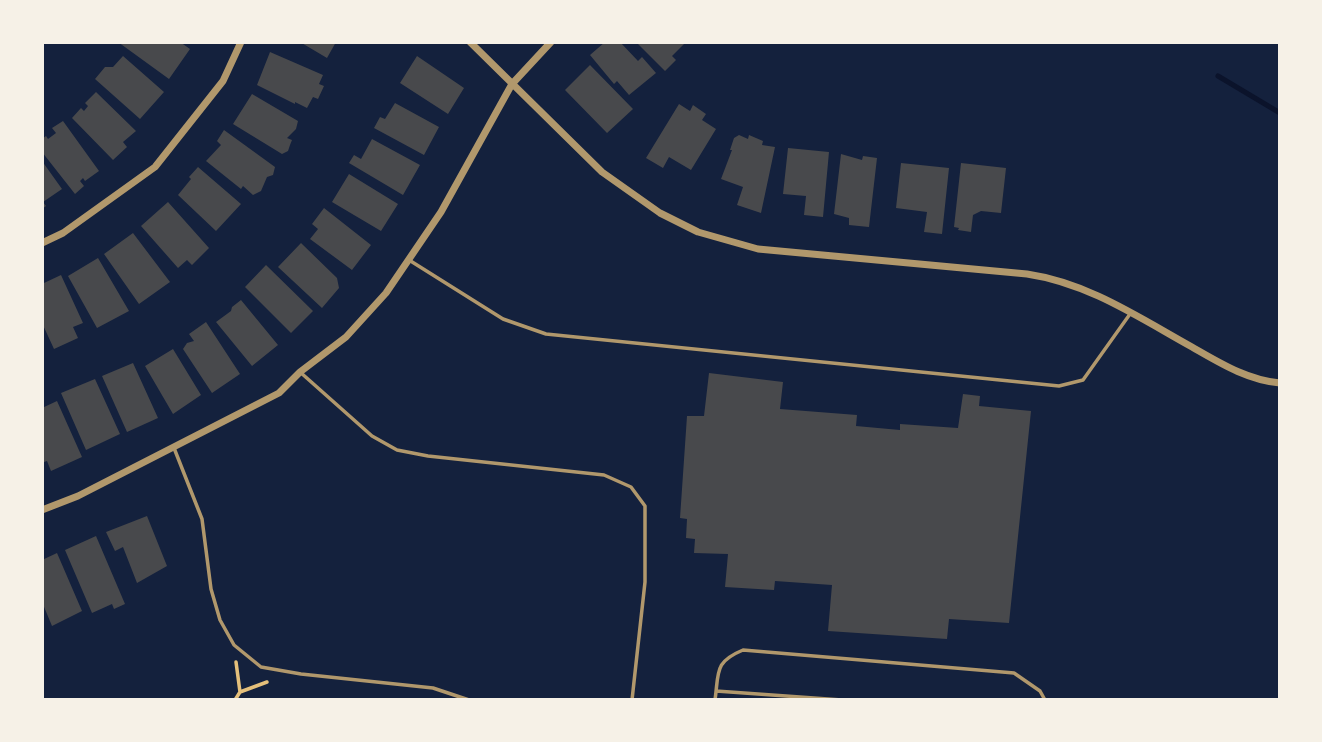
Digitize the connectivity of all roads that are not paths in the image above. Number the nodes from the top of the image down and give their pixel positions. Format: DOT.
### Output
graph roads {
  1 [pos="241,42"];
  2 [pos="470,42"];
  3 [pos="551,42"];
  4 [pos="512,84"];
  5 [pos="42,243"];
  6 [pos="409,260"];
  7 [pos="1130,313"];
  8 [pos="300,372"];
  9 [pos="1280,383"];
  10 [pos="174,448"];
  11 [pos="42,510"];
  12 [pos="716,691"];
  13 [pos="469,700"];
  14 [pos="632,700"];
  15 [pos="715,700"];
  16 [pos="842,700"];
  17 [pos="1045,700"];
  1 -- 5 [label="street"];
  2 -- 4 [label="street"];
  3 -- 4 [label="street"];
  4 -- 6 [label="street"];
  4 -- 7 [label="street"];
  6 -- 7 [label="lane"];
  6 -- 8 [label="street"];
  7 -- 9 [label="street"];
  8 -- 10 [label="street"];
  8 -- 14 [label="lane"];
  10 -- 11 [label="street"];
  10 -- 13 [label="lane"];
  12 -- 15 [label="lane"];
  12 -- 16 [label="lane"];
  12 -- 17 [label="lane"];
}
